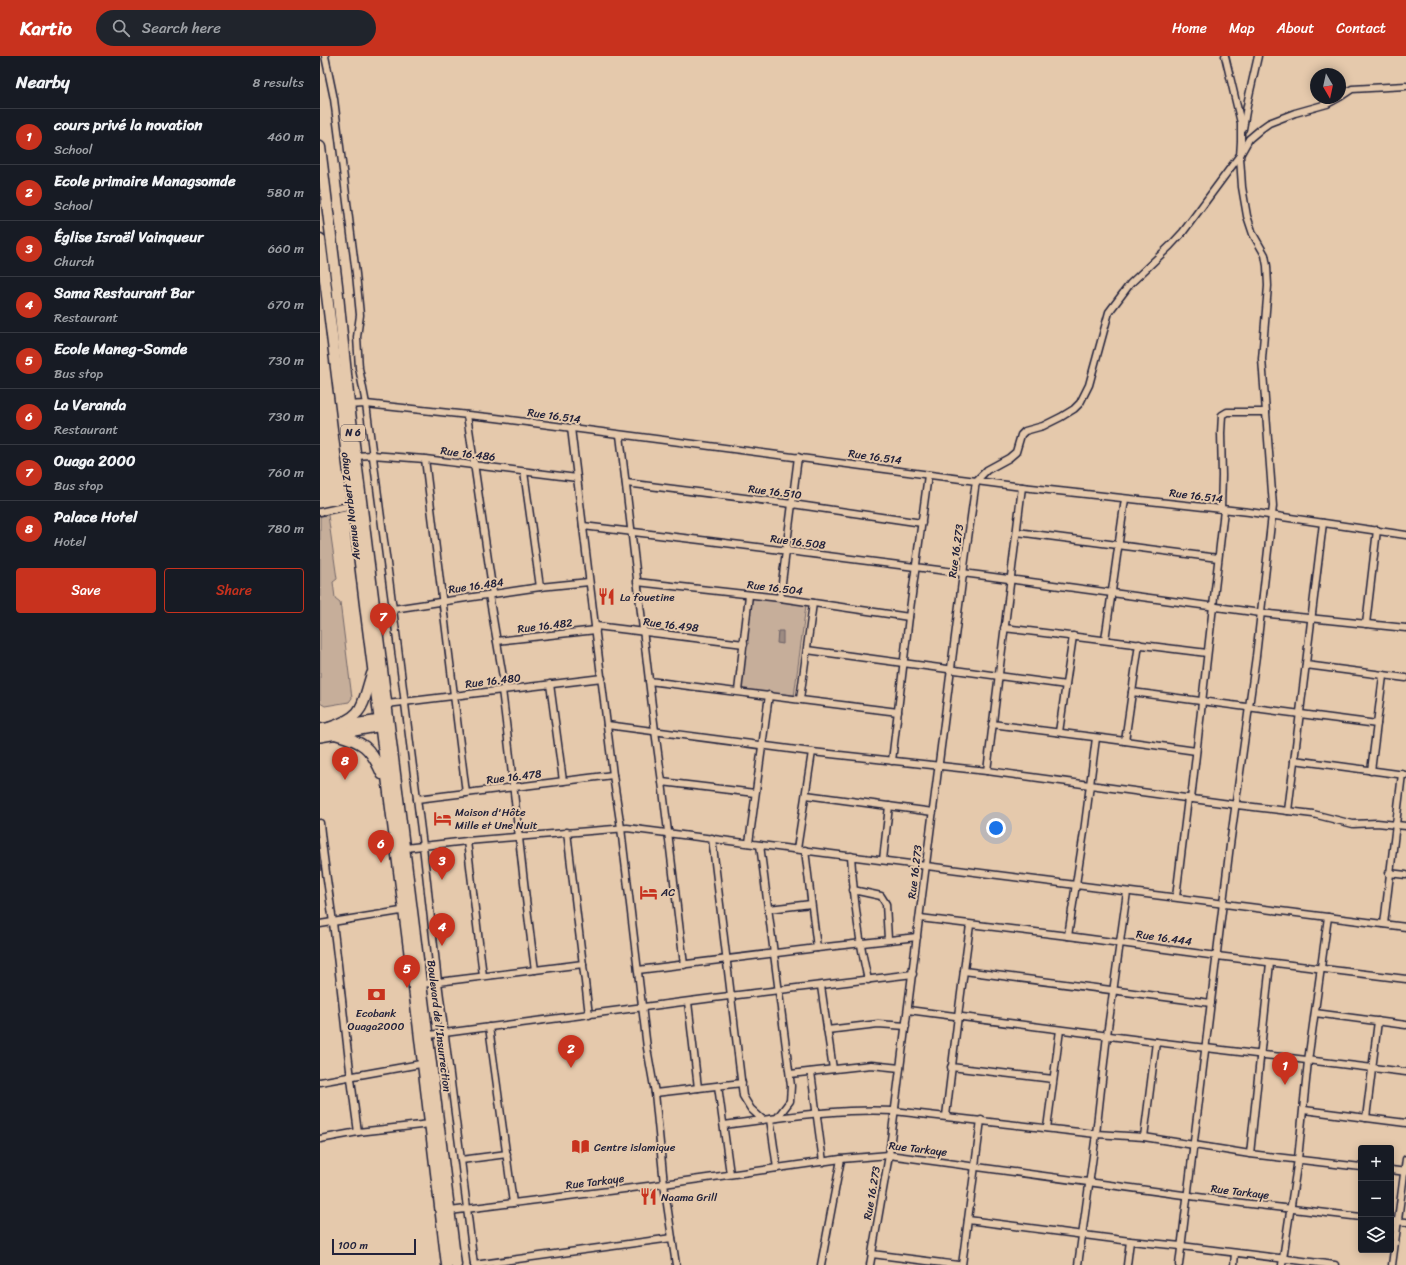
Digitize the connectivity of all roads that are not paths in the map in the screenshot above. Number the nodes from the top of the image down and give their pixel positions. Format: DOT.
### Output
graph roads {
  1 [pos="325,56"];
  2 [pos="1225,56"];
  3 [pos="1258,56"];
  4 [pos="1406,86"];
  5 [pos="1346,93"];
  6 [pos="1327,104"];
  7 [pos="1241,141"];
  8 [pos="320,147"];
  9 [pos="1240,155"];
  10 [pos="320,239"];
  11 [pos="322,273"];
  12 [pos="366,404"];
  13 [pos="345,405"];
  14 [pos="1266,412"];
  15 [pos="467,415"];
  16 [pos="571,428"];
  17 [pos="620,435"];
  18 [pos="372,455"];
  19 [pos="356,456"];
  20 [pos="798,457"];
  21 [pos="425,459"];
  22 [pos="473,464"];
  23 [pos="524,472"];
  24 [pos="928,475"];
  25 [pos="576,478"];
  26 [pos="976,481"];
  27 [pos="626,483"];
  28 [pos="1022,487"];
  29 [pos="1125,499"];
  30 [pos="792,504"];
  31 [pos="353,505"];
  32 [pos="1223,510"];
  33 [pos="320,512"];
  34 [pos="1272,515"];
  35 [pos="922,523"];
  36 [pos="1324,523"];
  37 [pos="583,526"];
  38 [pos="1377,530"];
  39 [pos="631,532"];
  40 [pos="1016,532"];
  41 [pos="1406,535"];
  42 [pos="1118,545"];
  43 [pos="786,551"];
  44 [pos="1218,558"];
  45 [pos="916,568"];
  46 [pos="963,574"];
  47 [pos="1011,579"];
  48 [pos="589,582"];
  49 [pos="637,582"];
  50 [pos="540,587"];
  51 [pos="1111,592"];
  52 [pos="491,594"];
  53 [pos="749,595"];
  54 [pos="780,598"];
  55 [pos="442,601"];
  56 [pos="813,603"];
  57 [pos="1213,606"];
  58 [pos="393,609"];
  59 [pos="1261,612"];
  60 [pos="370,613"];
  61 [pos="909,617"];
  62 [pos="1311,618"];
  63 [pos="1366,624"];
  64 [pos="596,628"];
  65 [pos="1004,628"];
  66 [pos="1406,628"];
  67 [pos="643,632"];
  68 [pos="1073,636"];
  69 [pos="1105,640"];
  70 [pos="497,641"];
  71 [pos="744,644"];
  72 [pos="1139,644"];
  73 [pos="807,650"];
  74 [pos="1207,653"];
  75 [pos="903,664"];
  76 [pos="1306,665"];
  77 [pos="373,668"];
  78 [pos="951,670"];
  79 [pos="998,676"];
  80 [pos="1383,676"];
  81 [pos="602,678"];
  82 [pos="1406,678"];
  83 [pos="649,680"];
  84 [pos="550,684"];
  85 [pos="1066,685"];
  86 [pos="504,690"];
  87 [pos="738,691"];
  88 [pos="1132,692"];
  89 [pos="769,695"];
  90 [pos="454,696"];
  91 [pos="800,699"];
  92 [pos="1202,701"];
  93 [pos="404,702"];
  94 [pos="387,704"];
  95 [pos="1250,707"];
  96 [pos="898,712"];
  97 [pos="1300,714"];
  98 [pos="384,722"];
  99 [pos="992,724"];
  100 [pos="1377,724"];
  101 [pos="607,725"];
  102 [pos="328,731"];
  103 [pos="655,731"];
  104 [pos="1059,732"];
  105 [pos="320,737"];
  106 [pos="1096,738"];
  107 [pos="1125,741"];
  108 [pos="762,746"];
  109 [pos="1196,751"];
  110 [pos="812,752"];
  111 [pos="1294,760"];
  112 [pos="892,761"];
  113 [pos="939,767"];
  114 [pos="987,771"];
  115 [pos="1371,771"];
  116 [pos="613,775"];
  117 [pos="1404,775"];
  118 [pos="563,781"];
  119 [pos="662,782"];
  120 [pos="387,785"];
  121 [pos="1090,785"];
  122 [pos="514,787"];
  123 [pos="466,793"];
  124 [pos="756,793"];
  125 [pos="806,795"];
  126 [pos="1189,798"];
  127 [pos="417,799"];
  128 [pos="1237,805"];
  129 [pos="889,806"];
  130 [pos="1288,811"];
  131 [pos="933,812"];
  132 [pos="320,823"];
  133 [pos="1396,825"];
  134 [pos="1406,826"];
  135 [pos="621,828"];
  136 [pos="567,832"];
  137 [pos="668,833"];
  138 [pos="519,838"];
  139 [pos="712,838"];
  140 [pos="467,841"];
  141 [pos="749,843"];
  142 [pos="760,844"];
  143 [pos="423,846"];
  144 [pos="405,848"];
  145 [pos="797,849"];
  146 [pos="805,850"];
  147 [pos="851,856"];
  148 [pos="322,860"];
  149 [pos="883,860"];
  150 [pos="926,866"];
  151 [pos="1389,873"];
  152 [pos="1406,875"];
  153 [pos="1076,886"];
  154 [pos="853,890"];
  155 [pos="1127,892"];
  156 [pos="1176,898"];
  157 [pos="1224,903"];
  158 [pos="811,904"];
  159 [pos="769,909"];
  160 [pos="408,910"];
  161 [pos="1328,917"];
  162 [pos="920,918"];
  163 [pos="333,922"];
  164 [pos="320,924"];
  165 [pos="1384,924"];
  166 [pos="970,925"];
  167 [pos="1406,927"];
  168 [pos="1068,936"];
  169 [pos="917,937"];
  170 [pos="888,940"];
  171 [pos="1120,942"];
  172 [pos="860,943"];
  173 [pos="817,948"];
  174 [pos="774,953"];
  175 [pos="1217,956"];
  176 [pos="727,959"];
  177 [pos="1270,962"];
  178 [pos="583,964"];
  179 [pos="684,965"];
  180 [pos="1322,969"];
  181 [pos="535,970"];
  182 [pos="638,970"];
  183 [pos="964,971"];
  184 [pos="912,974"];
  185 [pos="483,976"];
  186 [pos="1406,979"];
  187 [pos="868,980"];
  188 [pos="438,982"];
  189 [pos="422,984"];
  190 [pos="821,986"];
  191 [pos="1113,989"];
  192 [pos="779,991"];
  193 [pos="732,996"];
  194 [pos="688,1002"];
  195 [pos="1211,1003"];
  196 [pos="642,1008"];
  197 [pos="908,1010"];
  198 [pos="1315,1013"];
  199 [pos="589,1015"];
  200 [pos="958,1016"];
  201 [pos="1378,1021"];
  202 [pos="1406,1025"];
  203 [pos="906,1026"];
  204 [pos="489,1027"];
  205 [pos="827,1030"];
  206 [pos="1060,1030"];
  207 [pos="444,1033"];
  208 [pos="429,1035"];
  209 [pos="1107,1035"];
  210 [pos="1156,1042"];
  211 [pos="1206,1048"];
  212 [pos="1260,1055"];
  213 [pos="1308,1061"];
  214 [pos="428,1063"];
  215 [pos="951,1067"];
  216 [pos="900,1068"];
  217 [pos="1372,1068"];
  218 [pos="832,1069"];
  219 [pos="811,1072"];
  220 [pos="1406,1072"];
  221 [pos="790,1074"];
  222 [pos="350,1078"];
  223 [pos="1053,1079"];
  224 [pos="320,1082"];
  225 [pos="742,1083"];
  226 [pos="718,1086"];
  227 [pos="698,1088"];
  228 [pos="655,1093"];
  229 [pos="1304,1110"];
  230 [pos="894,1111"];
  231 [pos="815,1113"];
  232 [pos="946,1116"];
  233 [pos="777,1118"];
  234 [pos="1366,1118"];
  235 [pos="766,1120"];
  236 [pos="981,1120"];
  237 [pos="1406,1123"];
  238 [pos="430,1124"];
  239 [pos="724,1125"];
  240 [pos="1047,1128"];
  241 [pos="358,1132"];
  242 [pos="1096,1134"];
  243 [pos="1144,1137"];
  244 [pos="320,1139"];
  245 [pos="1194,1145"];
  246 [pos="506,1154"];
  247 [pos="1250,1154"];
  248 [pos="889,1155"];
  249 [pos="841,1159"];
  250 [pos="1298,1159"];
  251 [pos="1406,1159"];
  252 [pos="462,1160"];
  253 [pos="823,1162"];
  254 [pos="975,1166"];
  255 [pos="1358,1167"];
  256 [pos="777,1168"];
  257 [pos="1394,1170"];
  258 [pos="1405,1172"];
  259 [pos="730,1174"];
  260 [pos="1089,1182"];
  261 [pos="664,1184"];
  262 [pos="1188,1195"];
  263 [pos="513,1203"];
  264 [pos="1290,1208"];
  265 [pos="467,1209"];
  266 [pos="450,1211"];
  267 [pos="1358,1217"];
  268 [pos="968,1220"];
  269 [pos="1394,1221"];
  270 [pos="1406,1222"];
  271 [pos="1082,1234"];
  272 [pos="672,1238"];
  273 [pos="1130,1241"];
  274 [pos="1181,1246"];
  275 [pos="1235,1253"];
  276 [pos="1393,1253"];
  277 [pos="872,1254"];
  278 [pos="1283,1258"];
  279 [pos="521,1262"];
  280 [pos="448,1265"];
  281 [pos="456,1265"];
  282 [pos="474,1265"];
  283 [pos="676,1265"];
  284 [pos="821,1265"];
  285 [pos="870,1265"];
  286 [pos="958,1265"];
  287 [pos="962,1265"];
  288 [pos="1078,1265"];
  289 [pos="1127,1265"];
  290 [pos="1179,1265"];
  291 [pos="1234,1265"];
  292 [pos="1282,1265"];
  293 [pos="1335,1265"];
  294 [pos="1392,1265"];
  1 -- 12 [label="street"];
  2 -- 7 [label="street"];
  3 -- 7 [label="street"];
  4 -- 5 [label="street"];
  6 -- 9 [label="street"];
  7 -- 9 [label="street"];
  8 -- 13 [label="main road, Avenue Norbert Zongo / N 6"];
  9 -- 14 [label="street"];
  9 -- 26 [label="street"];
  10 -- 11 [label="main road, Avenue Norbert Zongo / N 6"];
  11 -- 13 [label="main road, Avenue Norbert Zongo / N 6"];
  12 -- 13 [label="street, Rue 16.514"];
  12 -- 15 [label="street, Rue 16.514"];
  12 -- 18 [label="street"];
  13 -- 19 [label="main road, Avenue Norbert Zongo / N 6"];
  13 -- 31 [label="main road, Avenue Norbert Zongo / N 6"];
  14 -- 32 [label="street"];
  14 -- 34 [label="street"];
  15 -- 16 [label="street, Rue 16.514"];
  15 -- 22 [label="street"];
  16 -- 17 [label="street, Rue 16.514"];
  16 -- 25 [label="street"];
  17 -- 20 [label="street, Rue 16.514"];
  17 -- 27 [label="street"];
  18 -- 19 [label="street, Rue 16.486"];
  18 -- 21 [label="street, Rue 16.486"];
  18 -- 58 [label="street"];
  19 -- 60 [label="main road, Avenue Norbert Zongo / N 6"];
  20 -- 24 [label="street, Rue 16.514"];
  20 -- 30 [label="street"];
  21 -- 22 [label="street, Rue 16.486"];
  21 -- 55 [label="street"];
  22 -- 23 [label="street, Rue 16.486"];
  22 -- 52 [label="street"];
  23 -- 25 [label="street, Rue 16.486"];
  23 -- 50 [label="street"];
  24 -- 26 [label="street, Rue 16.514"];
  24 -- 35 [label="street"];
  25 -- 37 [label="street"];
  26 -- 28 [label="street, Rue 16.514"];
  26 -- 46 [label="street, Rue 16.273"];
  27 -- 30 [label="street, Rue 16.510"];
  27 -- 39 [label="street"];
  28 -- 29 [label="street, Rue 16.514"];
  28 -- 40 [label="street"];
  29 -- 32 [label="street, Rue 16.514"];
  29 -- 42 [label="street"];
  30 -- 35 [label="street, Rue 16.510"];
  30 -- 43 [label="street"];
  31 -- 33 [label="street"];
  31 -- 60 [label="main road, Avenue Norbert Zongo / N 6"];
  32 -- 34 [label="street, Rue 16.514"];
  32 -- 44 [label="street"];
  34 -- 36 [label="street, Rue 16.514"];
  34 -- 59 [label="street"];
  35 -- 45 [label="street"];
  36 -- 38 [label="street, Rue 16.514"];
  36 -- 62 [label="street"];
  37 -- 39 [label="street, Rue 16.508"];
  37 -- 48 [label="street"];
  38 -- 41 [label="street, Rue 16.514"];
  38 -- 63 [label="street"];
  39 -- 43 [label="street, Rue 16.508"];
  39 -- 49 [label="street"];
  40 -- 42 [label="street"];
  40 -- 47 [label="street"];
  42 -- 44 [label="street"];
  42 -- 51 [label="street"];
  43 -- 45 [label="street, Rue 16.508"];
  43 -- 54 [label="street"];
  44 -- 57 [label="street"];
  45 -- 46 [label="street, Rue 16.508"];
  45 -- 61 [label="street"];
  46 -- 47 [label="street, Rue 16.508"];
  46 -- 78 [label="street, Rue 16.273"];
  47 -- 51 [label="street, Rue 16.508"];
  47 -- 65 [label="street"];
  48 -- 50 [label="street, Rue 16.484"];
  48 -- 64 [label="street"];
  49 -- 53 [label="street, Rue 16.504"];
  49 -- 67 [label="street"];
  50 -- 52 [label="street, Rue 16.484"];
  51 -- 57 [label="street, Rue 16.508"];
  51 -- 69 [label="street"];
  52 -- 55 [label="street, Rue 16.484"];
  52 -- 70 [label="street"];
  53 -- 54 [label="street, Rue 16.504"];
  53 -- 71 [label="street"];
  54 -- 56 [label="street, Rue 16.504"];
  55 -- 58 [label="street, Rue 16.484"];
  55 -- 90 [label="street"];
  56 -- 61 [label="street, Rue 16.504"];
  56 -- 73 [label="street"];
  57 -- 59 [label="street, Rue 16.508"];
  57 -- 74 [label="street"];
  58 -- 60 [label="street, Rue 16.484"];
  58 -- 93 [label="street"];
  59 -- 62 [label="street, Rue 16.508"];
  59 -- 95 [label="street"];
  60 -- 77 [label="main road, Avenue Norbert Zongo / N 6"];
  60 -- 94 [label="main road, Avenue Norbert Zongo / N 6"];
  61 -- 75 [label="street"];
  62 -- 63 [label="street, Rue 16.508"];
  62 -- 76 [label="street"];
  63 -- 66 [label="street, Rue 16.508"];
  64 -- 67 [label="street, Rue 16.498"];
  64 -- 70 [label="street, Rue 16.482"];
  64 -- 81 [label="street"];
  65 -- 68 [label="street"];
  65 -- 79 [label="street"];
  67 -- 71 [label="street, Rue 16.498"];
  67 -- 83 [label="street"];
  68 -- 69 [label="street"];
  68 -- 85 [label="street"];
  69 -- 72 [label="street"];
  70 -- 86 [label="street"];
  71 -- 87 [label="street"];
  72 -- 74 [label="street"];
  72 -- 88 [label="street"];
  73 -- 75 [label="street"];
  73 -- 91 [label="street"];
  74 -- 92 [label="street"];
  75 -- 78 [label="street"];
  75 -- 96 [label="street"];
  76 -- 80 [label="street"];
  76 -- 97 [label="street"];
  77 -- 98 [label="main road, Avenue Norbert Zongo / N 6"];
  77 -- 102 [label="main road"];
  78 -- 79 [label="street"];
  78 -- 113 [label="street, Rue 16.273"];
  79 -- 85 [label="street"];
  79 -- 99 [label="street"];
  80 -- 82 [label="street"];
  80 -- 100 [label="street"];
  81 -- 84 [label="street, Rue 16.480"];
  81 -- 101 [label="street"];
  83 -- 87 [label="street"];
  83 -- 103 [label="street"];
  84 -- 86 [label="street, Rue 16.480"];
  84 -- 118 [label="street"];
  85 -- 104 [label="street"];
  86 -- 90 [label="street, Rue 16.480"];
  86 -- 122 [label="street"];
  87 -- 89 [label="street"];
  88 -- 92 [label="street"];
  88 -- 107 [label="street"];
  89 -- 91 [label="street"];
  89 -- 108 [label="street"];
  90 -- 93 [label="street, Rue 16.480"];
  90 -- 123 [label="street"];
  91 -- 96 [label="street"];
  92 -- 95 [label="street"];
  92 -- 109 [label="street"];
  93 -- 94 [label="street, Rue 16.480"];
  93 -- 127 [label="street"];
  94 -- 98 [label="main road, Avenue Norbert Zongo / N 6"];
  95 -- 97 [label="street"];
  95 -- 128 [label="street"];
  96 -- 112 [label="street"];
  97 -- 100 [label="street"];
  97 -- 111 [label="street"];
  98 -- 102 [label="main road"];
  98 -- 120 [label="main road, Boulevard de l'Insurrection / N 6"];
  98 -- 144 [label="main road, Boulevard de l'Insurrection / N 6"];
  99 -- 104 [label="street"];
  99 -- 114 [label="street"];
  100 -- 115 [label="street"];
  101 -- 103 [label="street"];
  101 -- 116 [label="street"];
  102 -- 105 [label="main road"];
  102 -- 120 [label="main road"];
  103 -- 108 [label="street"];
  103 -- 119 [label="street"];
  104 -- 106 [label="street"];
  106 -- 107 [label="street"];
  106 -- 121 [label="street"];
  107 -- 109 [label="street"];
  108 -- 110 [label="street"];
  108 -- 124 [label="street"];
  109 -- 126 [label="street"];
  110 -- 112 [label="street"];
  110 -- 125 [label="street"];
  111 -- 115 [label="street"];
  111 -- 130 [label="street"];
  112 -- 113 [label="street"];
  113 -- 114 [label="street"];
  113 -- 131 [label="street, Rue 16.273"];
  114 -- 121 [label="street"];
  115 -- 117 [label="street"];
  116 -- 118 [label="street, Rue 16.478"];
  116 -- 135 [label="street"];
  117 -- 133 [label="street"];
  118 -- 122 [label="street, Rue 16.478"];
  119 -- 124 [label="street"];
  119 -- 137 [label="street"];
  120 -- 160 [label="main road, Boulevard de l'Insurrection / N 6"];
  121 -- 126 [label="street"];
  121 -- 153 [label="street"];
  122 -- 123 [label="street, Rue 16.478"];
  122 -- 138 [label="street"];
  123 -- 127 [label="street, Rue 16.478"];
  124 -- 141 [label="street"];
  125 -- 129 [label="street"];
  125 -- 145 [label="street"];
  126 -- 128 [label="street"];
  126 -- 156 [label="street"];
  127 -- 143 [label="street"];
  128 -- 130 [label="street"];
  128 -- 157 [label="street"];
  129 -- 131 [label="street"];
  129 -- 149 [label="street"];
  130 -- 133 [label="street"];
  131 -- 150 [label="street, Rue 16.273"];
  132 -- 148 [label="street"];
  133 -- 134 [label="street"];
  133 -- 151 [label="street"];
  135 -- 136 [label="street"];
  135 -- 137 [label="street"];
  135 -- 182 [label="street"];
  136 -- 138 [label="street"];
  136 -- 178 [label="street"];
  137 -- 139 [label="street"];
  137 -- 179 [label="street"];
  138 -- 140 [label="street"];
  138 -- 181 [label="street"];
  139 -- 141 [label="street"];
  139 -- 176 [label="street"];
  140 -- 143 [label="street"];
  140 -- 185 [label="street"];
  141 -- 142 [label="street"];
  142 -- 145 [label="street"];
  142 -- 159 [label="street"];
  143 -- 144 [label="street"];
  143 -- 188 [label="street"];
  144 -- 160 [label="main road, Boulevard de l'Insurrection / N 6"];
  145 -- 146 [label="street"];
  146 -- 147 [label="street"];
  146 -- 158 [label="street"];
  147 -- 149 [label="street"];
  147 -- 154 [label="street"];
  148 -- 163 [label="street"];
  149 -- 150 [label="street"];
  150 -- 153 [label="street"];
  150 -- 162 [label="street, Rue 16.273"];
  151 -- 152 [label="street"];
  151 -- 165 [label="street"];
  153 -- 155 [label="street"];
  153 -- 168 [label="street"];
  154 -- 170 [label="street"];
  154 -- 172 [label="street"];
  155 -- 156 [label="street"];
  155 -- 171 [label="street"];
  156 -- 157 [label="street"];
  157 -- 161 [label="street"];
  157 -- 175 [label="street"];
  158 -- 159 [label="street"];
  158 -- 173 [label="street"];
  159 -- 174 [label="street"];
  160 -- 163 [label="street"];
  160 -- 189 [label="main road, Boulevard de l'Insurrection / N 6"];
  160 -- 214 [label="main road, Boulevard de l'Insurrection / N 6"];
  161 -- 165 [label="street"];
  161 -- 180 [label="street"];
  162 -- 166 [label="street, Rue 16.444"];
  162 -- 169 [label="street, Rue 16.273"];
  163 -- 164 [label="street"];
  163 -- 222 [label="street"];
  165 -- 167 [label="street"];
  166 -- 168 [label="street, Rue 16.444"];
  166 -- 183 [label="street"];
  168 -- 171 [label="street, Rue 16.444"];
  169 -- 170 [label="street"];
  169 -- 184 [label="street, Rue 16.273"];
  170 -- 172 [label="street"];
  171 -- 175 [label="street, Rue 16.444"];
  171 -- 191 [label="street"];
  172 -- 173 [label="street"];
  172 -- 187 [label="street"];
  173 -- 174 [label="street"];
  174 -- 176 [label="street"];
  174 -- 192 [label="street"];
  175 -- 177 [label="street, Rue 16.444"];
  175 -- 195 [label="street"];
  176 -- 179 [label="street"];
  176 -- 193 [label="street"];
  177 -- 180 [label="street, Rue 16.444"];
  177 -- 212 [label="street"];
  178 -- 181 [label="street"];
  178 -- 199 [label="street"];
  179 -- 182 [label="street"];
  180 -- 186 [label="street, Rue 16.444"];
  180 -- 198 [label="street"];
  181 -- 185 [label="street"];
  182 -- 196 [label="street"];
  183 -- 191 [label="street"];
  183 -- 200 [label="street"];
  184 -- 187 [label="street"];
  184 -- 197 [label="street, Rue 16.273"];
  185 -- 188 [label="street"];
  187 -- 190 [label="street"];
  188 -- 189 [label="street"];
  188 -- 207 [label="street"];
  189 -- 208 [label="main road, Boulevard de l'Insurrection / N 6"];
  190 -- 192 [label="street"];
  190 -- 205 [label="street"];
  191 -- 195 [label="street"];
  191 -- 209 [label="street"];
  192 -- 193 [label="street"];
  192 -- 221 [label="street"];
  193 -- 194 [label="street"];
  193 -- 225 [label="street"];
  194 -- 196 [label="street"];
  194 -- 227 [label="street"];
  195 -- 211 [label="street"];
  196 -- 199 [label="street"];
  196 -- 228 [label="street"];
  197 -- 200 [label="street"];
  197 -- 203 [label="street, Rue 16.273"];
  198 -- 201 [label="street"];
  198 -- 213 [label="street"];
  199 -- 204 [label="street"];
  200 -- 206 [label="street"];
  200 -- 215 [label="street"];
  201 -- 202 [label="street"];
  201 -- 217 [label="street"];
  203 -- 205 [label="street"];
  203 -- 216 [label="street, Rue 16.273"];
  204 -- 207 [label="street"];
  204 -- 246 [label="street"];
  205 -- 218 [label="street"];
  206 -- 209 [label="street"];
  206 -- 223 [label="street"];
  207 -- 208 [label="street"];
  207 -- 252 [label="street"];
  208 -- 214 [label="main road, Boulevard de l'Insurrection / N 6"];
  209 -- 210 [label="street"];
  209 -- 242 [label="street"];
  210 -- 211 [label="street"];
  210 -- 243 [label="street"];
  211 -- 212 [label="street"];
  211 -- 245 [label="street"];
  212 -- 213 [label="street"];
  212 -- 247 [label="street"];
  213 -- 217 [label="street"];
  213 -- 229 [label="street"];
  214 -- 222 [label="street"];
  214 -- 238 [label="main road, Boulevard de l'Insurrection / N 6"];
  214 -- 266 [label="main road, Boulevard de l'Insurrection / N 6"];
  215 -- 223 [label="street"];
  215 -- 232 [label="street"];
  216 -- 218 [label="street"];
  216 -- 230 [label="street, Rue 16.273"];
  217 -- 220 [label="street"];
  217 -- 234 [label="street"];
  218 -- 219 [label="street"];
  219 -- 221 [label="street"];
  219 -- 231 [label="street"];
  221 -- 233 [label="street"];
  222 -- 224 [label="street"];
  222 -- 241 [label="street"];
  223 -- 240 [label="street"];
  225 -- 226 [label="street"];
  225 -- 235 [label="street"];
  226 -- 227 [label="street"];
  226 -- 239 [label="street"];
  227 -- 228 [label="street"];
  228 -- 261 [label="street"];
  229 -- 234 [label="street"];
  229 -- 250 [label="street"];
  230 -- 231 [label="street"];
  230 -- 232 [label="street"];
  230 -- 248 [label="street, Rue 16.273"];
  231 -- 233 [label="street"];
  231 -- 253 [label="street"];
  232 -- 236 [label="street"];
  233 -- 235 [label="street"];
  234 -- 237 [label="street"];
  235 -- 239 [label="street"];
  235 -- 256 [label="street"];
  236 -- 240 [label="street"];
  236 -- 254 [label="street"];
  238 -- 241 [label="street"];
  238 -- 280 [label="main road, Boulevard de l'Insurrection / N 6"];
  239 -- 259 [label="street"];
  240 -- 242 [label="street"];
  241 -- 244 [label="street"];
  242 -- 243 [label="street"];
  242 -- 260 [label="street"];
  243 -- 245 [label="street"];
  245 -- 247 [label="street"];
  245 -- 262 [label="street"];
  246 -- 252 [label="street"];
  246 -- 263 [label="street"];
  247 -- 250 [label="street"];
  248 -- 249 [label="street, Rue Tarkaye"];
  248 -- 254 [label="street, Rue Tarkaye"];
  248 -- 277 [label="street, Rue 16.273"];
  249 -- 253 [label="street, Rue Tarkaye"];
  249 -- 284 [label="street"];
  250 -- 255 [label="street"];
  250 -- 264 [label="street"];
  251 -- 258 [label="street"];
  252 -- 265 [label="street"];
  253 -- 256 [label="street, Rue Tarkaye"];
  254 -- 260 [label="street, Rue Tarkaye"];
  254 -- 268 [label="street"];
  256 -- 259 [label="street, Rue Tarkaye"];
  257 -- 258 [label="street"];
  258 -- 269 [label="street"];
  259 -- 261 [label="street, Rue Tarkaye"];
  260 -- 262 [label="street, Rue Tarkaye"];
  260 -- 271 [label="street"];
  261 -- 263 [label="street, Rue Tarkaye"];
  261 -- 272 [label="street"];
  262 -- 264 [label="street, Rue Tarkaye"];
  262 -- 274 [label="street"];
  263 -- 265 [label="street, Rue Tarkaye"];
  264 -- 267 [label="street, Rue Tarkaye"];
  264 -- 278 [label="street"];
  265 -- 266 [label="street, Rue Tarkaye"];
  265 -- 282 [label="street"];
  266 -- 281 [label="main road, Boulevard de l'Insurrection / N 6"];
  268 -- 271 [label="street"];
  268 -- 287 [label="street"];
  269 -- 270 [label="street"];
  271 -- 273 [label="street"];
  271 -- 288 [label="street"];
  272 -- 279 [label="street"];
  272 -- 283 [label="street"];
  273 -- 274 [label="street"];
  273 -- 289 [label="street"];
  274 -- 275 [label="street"];
  274 -- 290 [label="street"];
  275 -- 278 [label="street"];
  275 -- 291 [label="street"];
  276 -- 294 [label="street"];
  277 -- 285 [label="street, Rue 16.273"];
  277 -- 286 [label="street"];
  278 -- 292 [label="street"];
  278 -- 293 [label="street"];
  279 -- 282 [label="street"];
}
